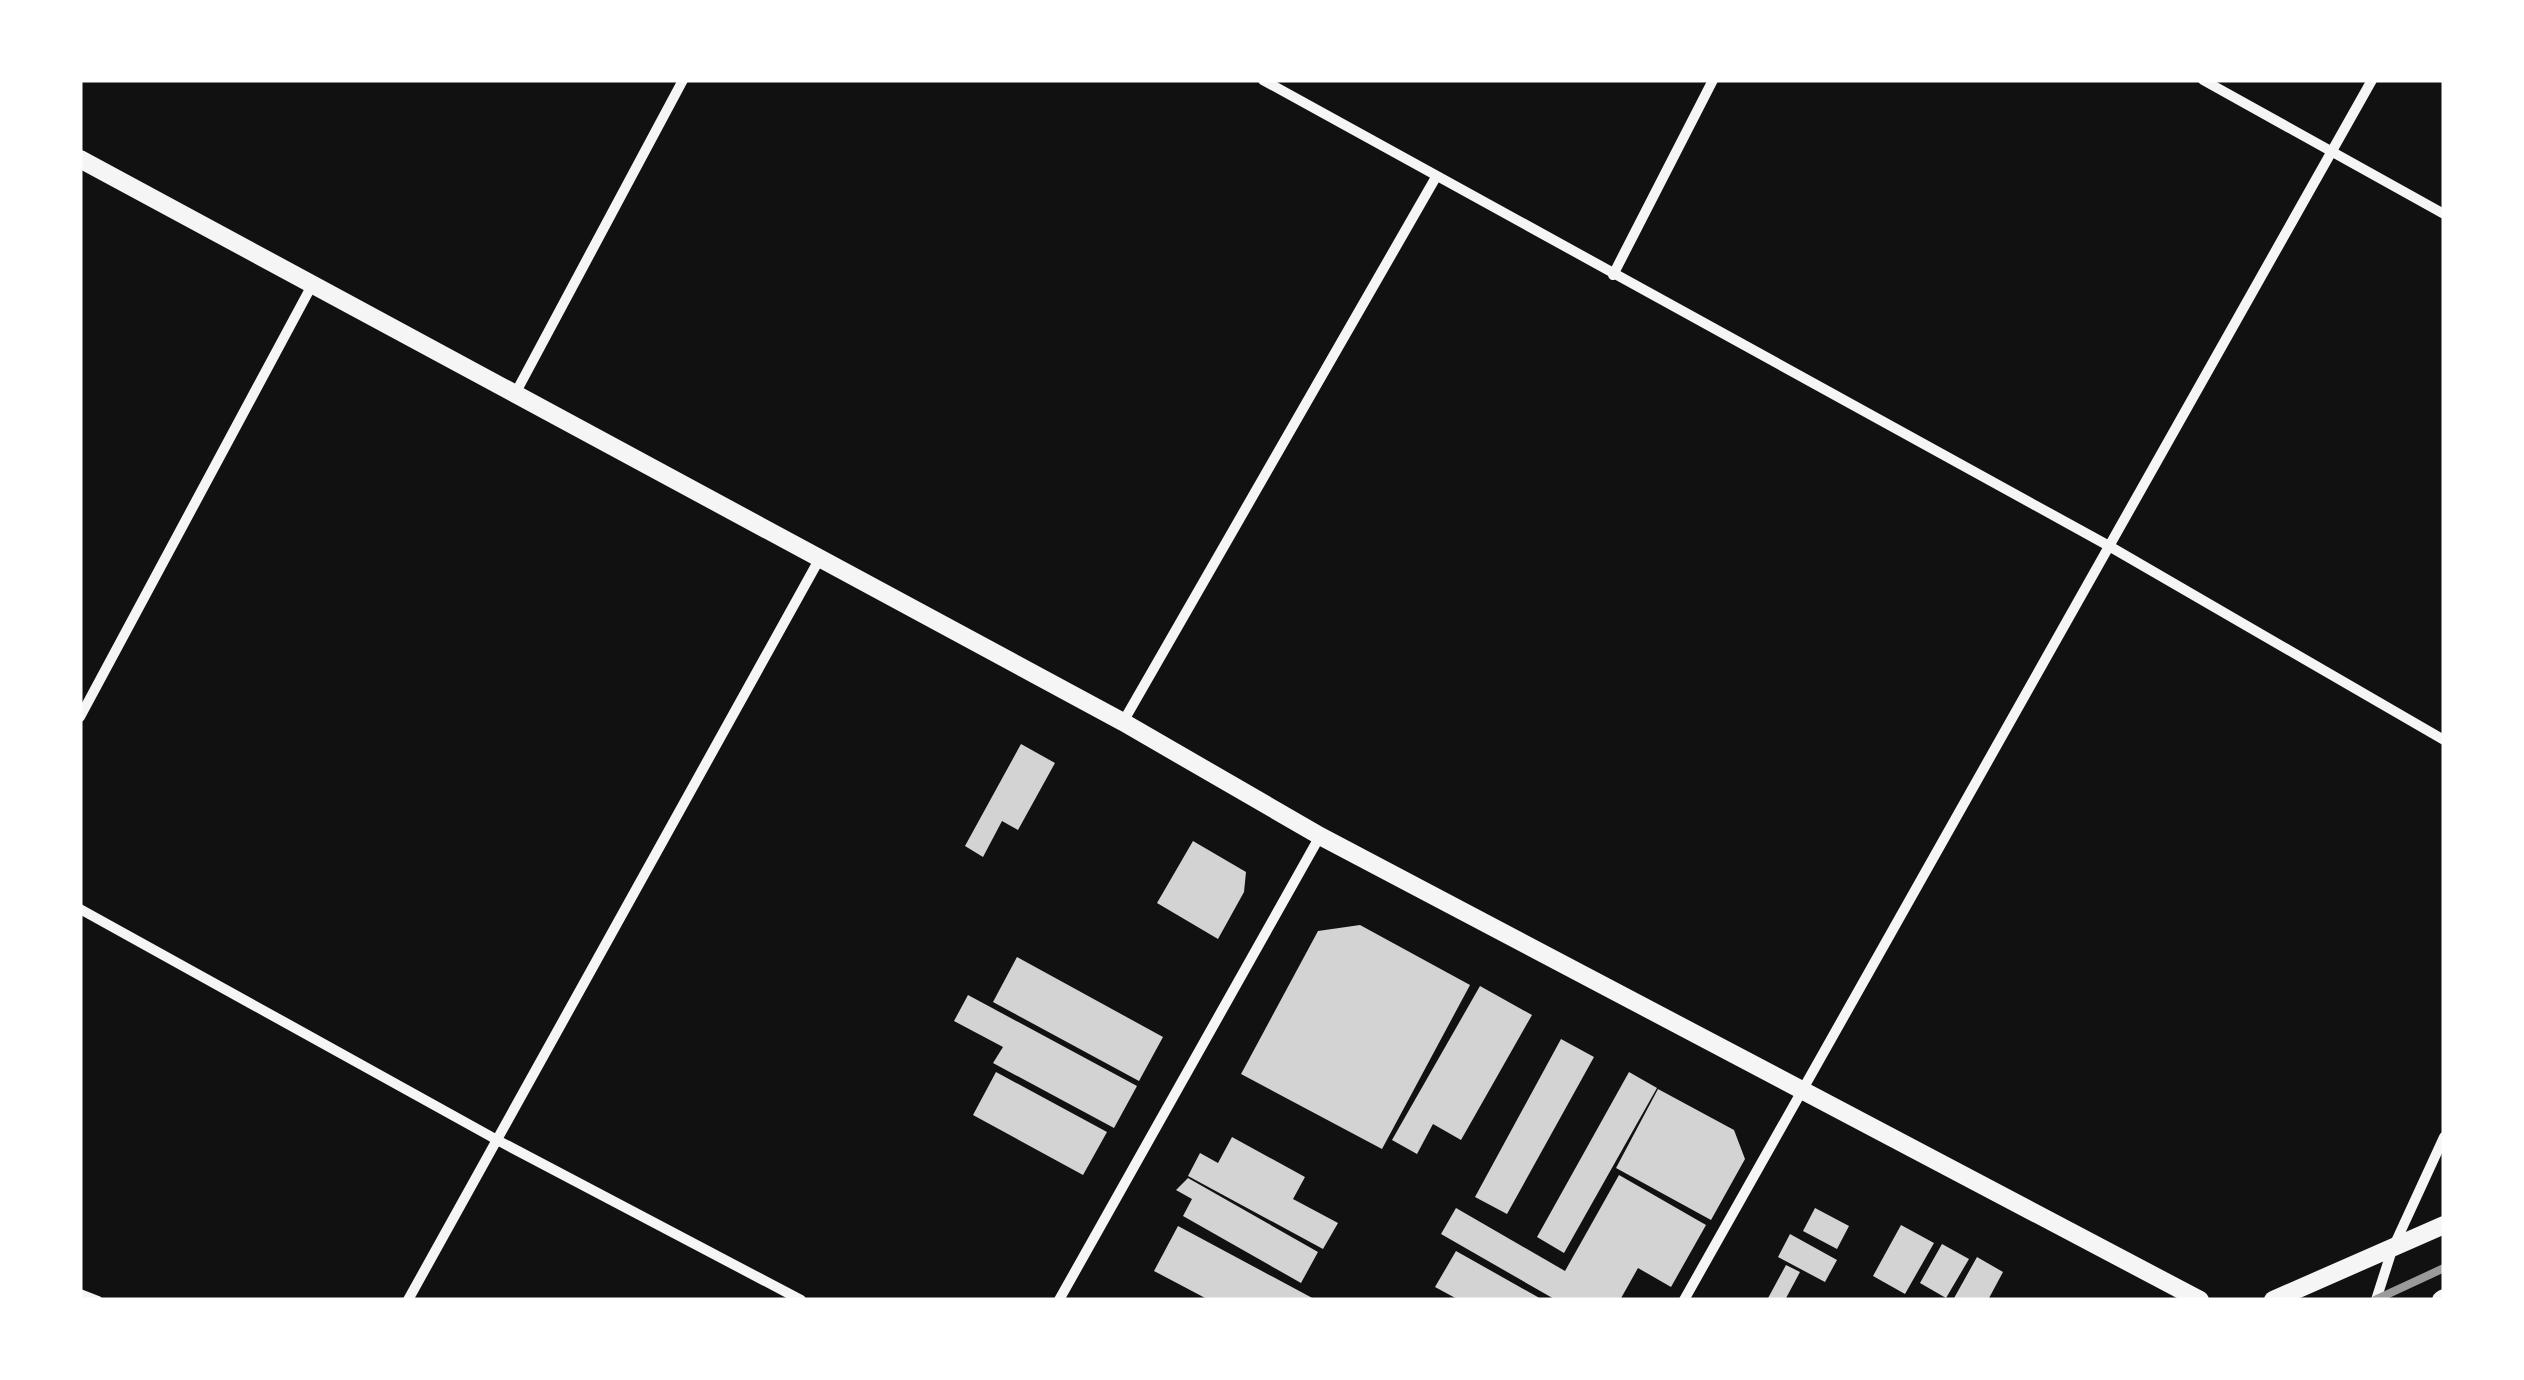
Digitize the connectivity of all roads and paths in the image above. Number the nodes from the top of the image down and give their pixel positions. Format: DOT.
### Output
graph roads {
  1 [pos="683,80"];
  2 [pos="1263,80"];
  3 [pos="1713,80"];
  4 [pos="2203,80"];
  5 [pos="2372,80"];
  6 [pos="2332,153"];
  7 [pos="80,159"];
  8 [pos="1436,177"];
  9 [pos="2444,214"];
  10 [pos="1613,275"];
  11 [pos="312,286"];
  12 [pos="515,394"];
  13 [pos="2109,546"];
  14 [pos="820,557"];
  15 [pos="80,717"];
  16 [pos="1123,722"];
  17 [pos="2444,740"];
  18 [pos="1320,836"];
  19 [pos="80,909"];
  20 [pos="1804,1092"];
  21 [pos="2444,1138"];
  22 [pos="499,1141"];
  23 [pos="2444,1225"];
  24 [pos="2392,1250"];
  25 [pos="80,1293"];
  26 [pos="98,1300"];
  27 [pos="408,1300"];
  28 [pos="801,1300"];
  29 [pos="1059,1300"];
  30 [pos="1684,1300"];
  31 [pos="2200,1300"];
  32 [pos="2273,1300"];
  33 [pos="2376,1300"];
  1 -- 12 [label="street"];
  2 -- 8 [label="street"];
  3 -- 10 [label="street"];
  4 -- 6 [label="street"];
  5 -- 6 [label="street"];
  6 -- 9 [label="street"];
  6 -- 13 [label="street"];
  7 -- 11 [label="street"];
  8 -- 10 [label="street"];
  8 -- 16 [label="street"];
  10 -- 13 [label="street"];
  11 -- 12 [label="street"];
  11 -- 15 [label="street"];
  12 -- 14 [label="street"];
  13 -- 17 [label="street"];
  13 -- 20 [label="street"];
  14 -- 16 [label="street"];
  14 -- 22 [label="street"];
  16 -- 18 [label="street"];
  18 -- 20 [label="street"];
  18 -- 29 [label="street"];
  19 -- 22 [label="street"];
  20 -- 30 [label="street"];
  20 -- 31 [label="street"];
  21 -- 24 [label="street"];
  22 -- 27 [label="street"];
  22 -- 28 [label="street"];
  23 -- 24 [label="street"];
  24 -- 32 [label="street"];
  24 -- 33 [label="street"];
  25 -- 26 [label="lane"];
}
